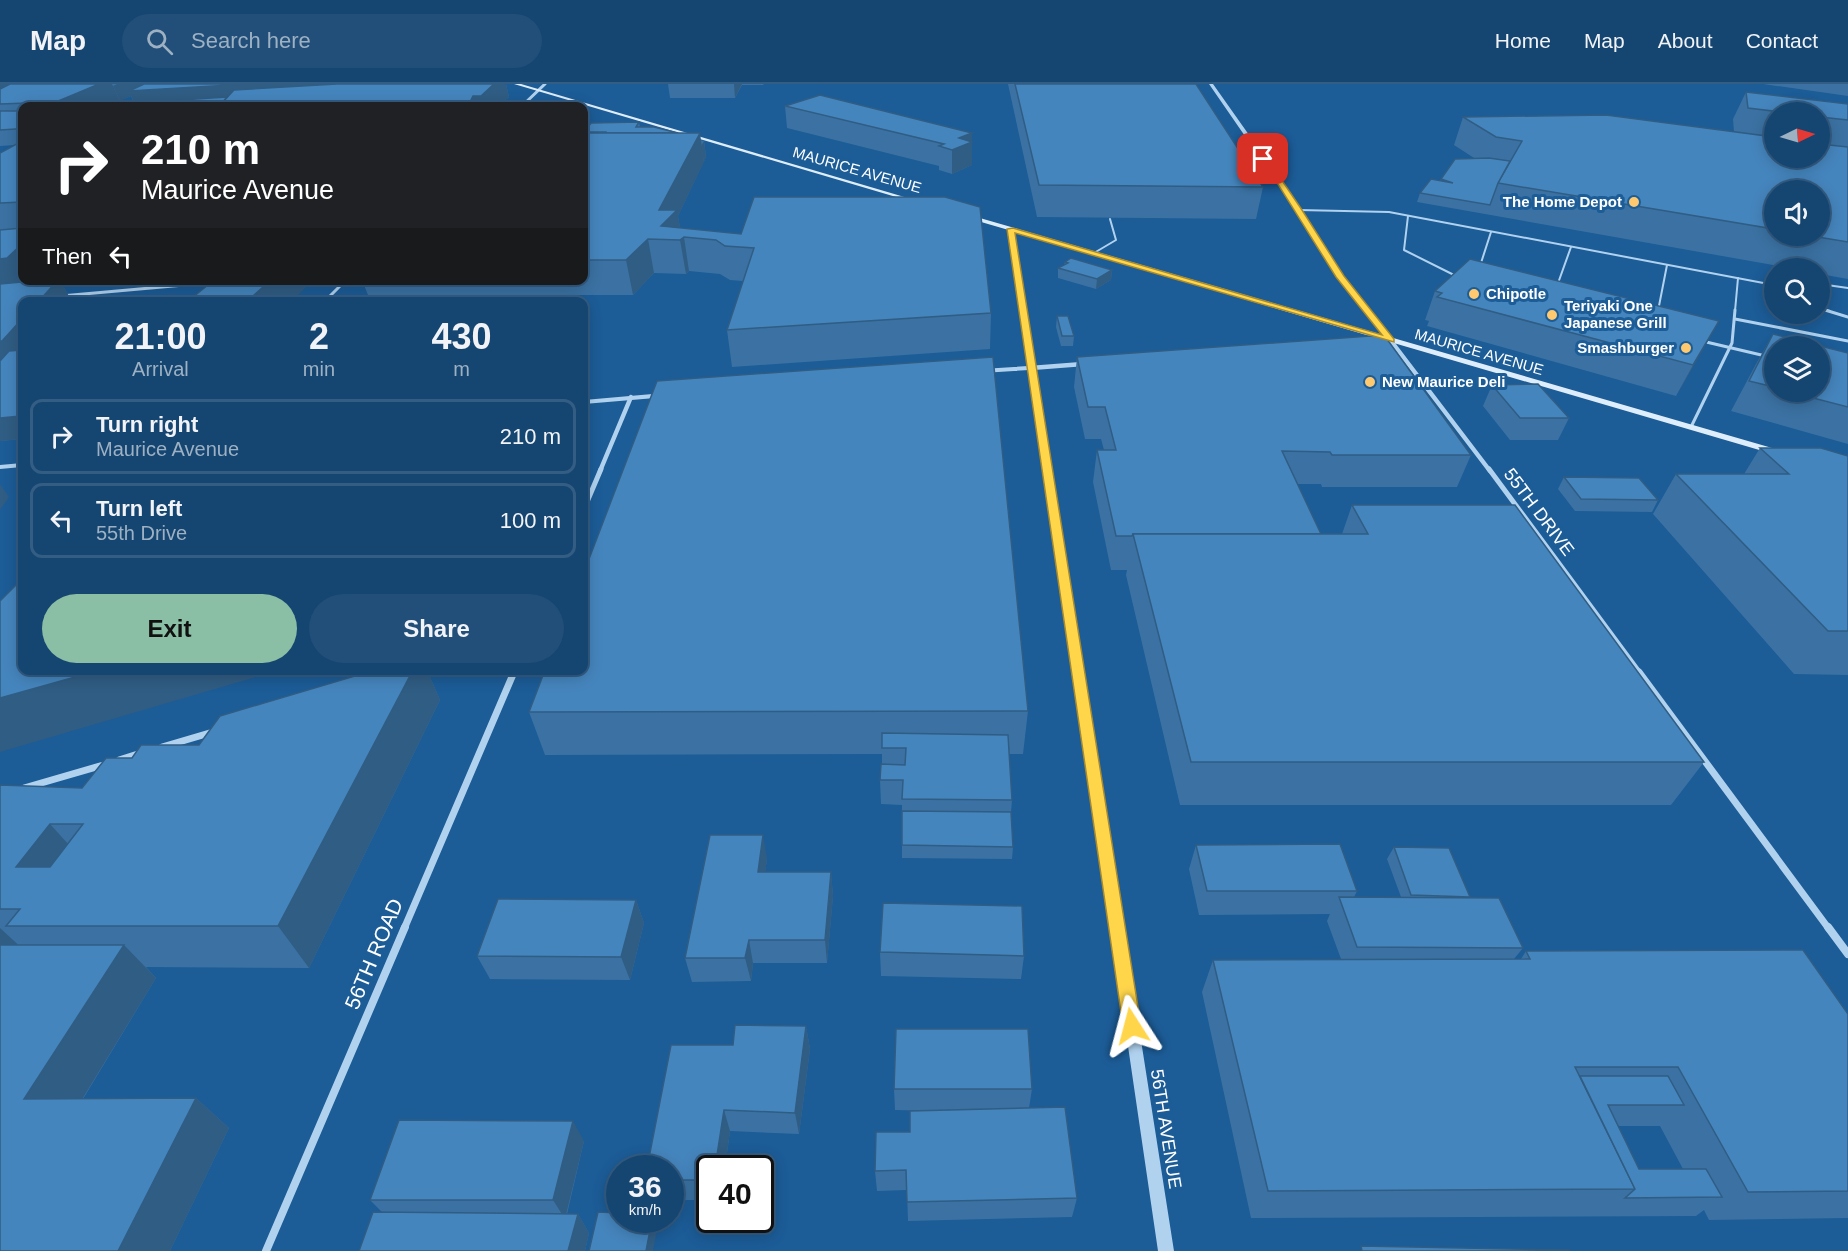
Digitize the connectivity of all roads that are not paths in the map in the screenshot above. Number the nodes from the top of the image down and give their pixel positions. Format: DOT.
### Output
graph roads {
  1 [pos="516,84"];
  2 [pos="545,84"];
  3 [pos="1211,84"];
  4 [pos="538,91"];
  5 [pos="526,102"];
  6 [pos="576,102"];
  7 [pos="588,106"];
  8 [pos="921,203"];
  9 [pos="1299,210"];
  10 [pos="955,213"];
  11 [pos="1408,216"];
  12 [pos="1110,219"];
  13 [pos="1011,229"];
  14 [pos="1491,232"];
  15 [pos="1572,247"];
  16 [pos="1094,254"];
  17 [pos="1667,265"];
  18 [pos="1478,273"];
  19 [pos="1738,278"];
  20 [pos="1465,281"];
  21 [pos="1764,283"];
  22 [pos="189,285"];
  23 [pos="341,285"];
  24 [pos="1830,285"];
  25 [pos="1848,288"];
  26 [pos="1555,292"];
  27 [pos="59,296"];
  28 [pos="329,297"];
  29 [pos="1830,311"];
  30 [pos="1848,317"];
  31 [pos="1657,319"];
  32 [pos="1735,319"];
  33 [pos="1391,340"];
  34 [pos="1698,340"];
  35 [pos="1848,341"];
  36 [pos="1380,342"];
  37 [pos="1730,347"];
  38 [pos="1764,356"];
  39 [pos="1090,363"];
  40 [pos="1031,368"];
  41 [pos="973,372"];
  42 [pos="678,394"];
  43 [pos="631,397"];
  44 [pos="588,402"];
  45 [pos="1691,427"];
  46 [pos="1781,454"];
  47 [pos="18,465"];
  48 [pos="0,467"];
  49 [pos="588,499"];
  50 [pos="513,675"];
  51 [pos="226,728"];
  52 [pos="158,748"];
  53 [pos="147,752"];
  54 [pos="11,792"];
  55 [pos="1848,954"];
  56 [pos="266,1251"];
  57 [pos="1166,1251"];
  1 -- 4 [label="main road, MAURICE AVENUE"];
  2 -- 4 [label="street"];
  3 -- 9 [label="street, 55TH DRIVE"];
  4 -- 5 [label="street"];
  4 -- 6 [label="main road, MAURICE AVENUE"];
  7 -- 8 [label="main road, MAURICE AVENUE"];
  9 -- 11 [label="lane"];
  9 -- 33 [label="street, 55TH DRIVE"];
  10 -- 13 [label="main road, MAURICE AVENUE"];
  11 -- 14 [label="lane"];
  11 -- 20 [label="lane"];
  12 -- 16 [label="lane"];
  13 -- 16 [label="main road, MAURICE AVENUE"];
  13 -- 40 [label="street, 56TH AVENUE"];
  14 -- 15 [label="lane"];
  14 -- 18 [label="lane"];
  15 -- 17 [label="lane"];
  15 -- 26 [label="lane"];
  16 -- 33 [label="main road, MAURICE AVENUE"];
  17 -- 19 [label="lane"];
  17 -- 31 [label="lane"];
  19 -- 21 [label="lane"];
  19 -- 32 [label="lane"];
  22 -- 27 [label="street"];
  23 -- 28 [label="street"];
  24 -- 25 [label="lane"];
  29 -- 30 [label="lane"];
  32 -- 35 [label="lane"];
  32 -- 37 [label="lane"];
  33 -- 36 [label="street"];
  33 -- 45 [label="main road, MAURICE AVENUE"];
  33 -- 55 [label="street, 55TH DRIVE"];
  34 -- 37 [label="lane"];
  37 -- 38 [label="lane"];
  37 -- 45 [label="lane"];
  39 -- 40 [label="street"];
  40 -- 41 [label="street"];
  40 -- 57 [label="street, 56TH AVENUE"];
  42 -- 43 [label="street"];
  43 -- 44 [label="street"];
  43 -- 49 [label="street"];
  45 -- 46 [label="main road, MAURICE AVENUE"];
  47 -- 48 [label="street"];
  50 -- 56 [label="street, 56TH ROAD"];
  51 -- 52 [label="street"];
  53 -- 54 [label="street"];
}
